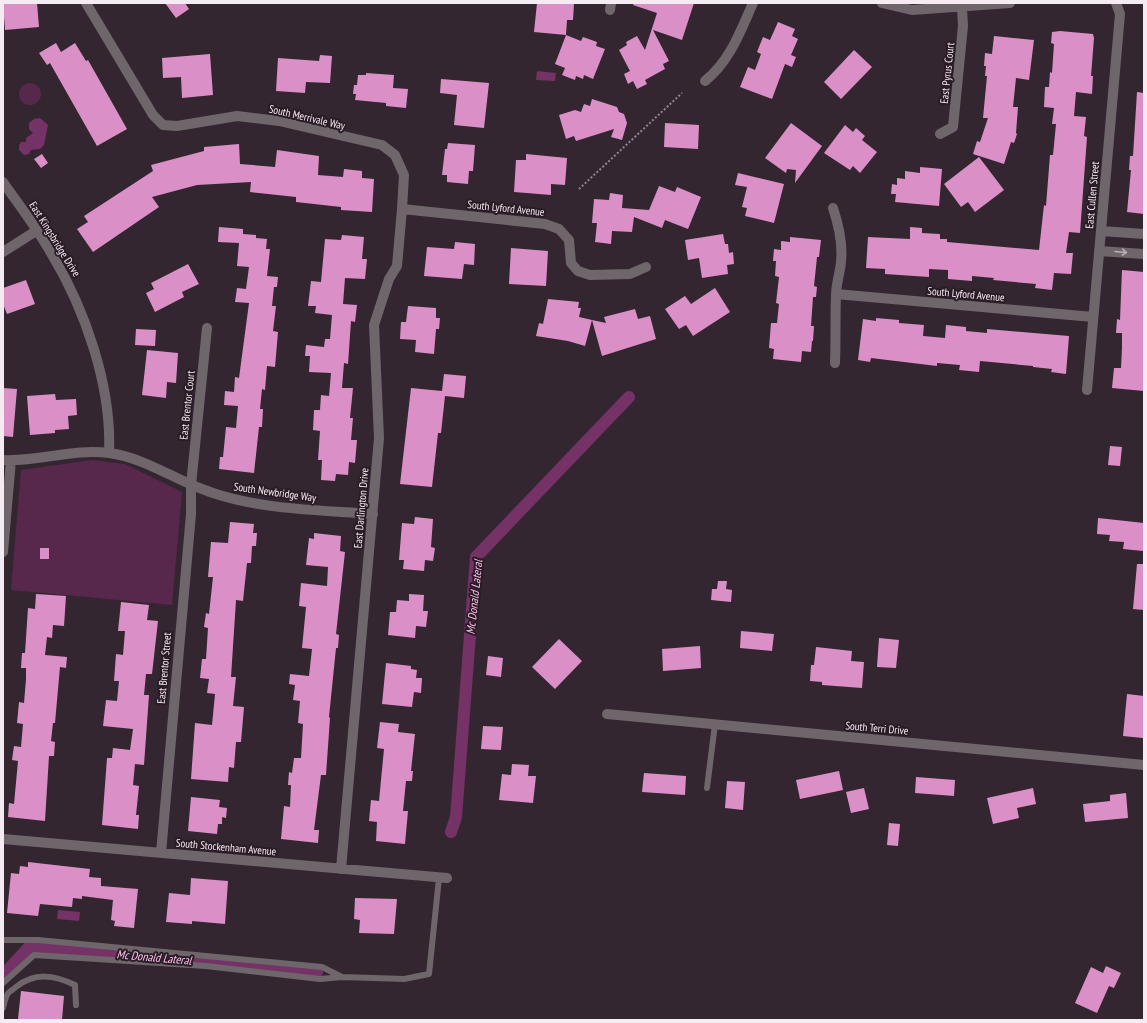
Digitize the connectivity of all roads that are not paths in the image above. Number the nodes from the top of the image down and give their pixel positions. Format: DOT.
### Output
graph roads {
  1 [pos="86,3"];
  2 [pos="753,3"];
  3 [pos="882,3"];
  4 [pos="1010,3"];
  5 [pos="1116,3"];
  6 [pos="962,8"];
  7 [pos="705,82"];
  8 [pos="940,134"];
  9 [pos="394,155"];
  10 [pos="3,182"];
  11 [pos="833,208"];
  12 [pos="402,209"];
  13 [pos="1101,230"];
  14 [pos="36,231"];
  15 [pos="1144,234"];
  16 [pos="1099,251"];
  17 [pos="3,252"];
  18 [pos="1144,254"];
  19 [pos="646,268"];
  20 [pos="836,294"];
  21 [pos="1093,316"];
  22 [pos="207,328"];
  23 [pos="835,362"];
  24 [pos="1087,390"];
  25 [pos="109,452"];
  26 [pos="7,460"];
  27 [pos="191,485"];
  28 [pos="373,514"];
  29 [pos="3,552"];
  30 [pos="607,714"];
  31 [pos="715,724"];
  32 [pos="1144,765"];
  33 [pos="707,788"];
  34 [pos="3,839"];
  35 [pos="161,853"];
  36 [pos="341,869"];
  37 [pos="443,878"];
  38 [pos="3,940"];
  39 [pos="342,978"];
  40 [pos="3,983"];
  41 [pos="76,1005"];
  42 [pos="3,1008"];
  1 -- 9 [label="street, South Merrivale Way"];
  2 -- 7 [label="street"];
  3 -- 6 [label="street"];
  4 -- 6 [label="street"];
  5 -- 13 [label="street, East Cullen Street"];
  6 -- 8 [label="street, East Pyrus Court"];
  9 -- 12 [label="street, East Darlington Drive"];
  10 -- 14 [label="street, East Kingsbridge Drive"];
  11 -- 20 [label="street"];
  12 -- 19 [label="street, South Lyford Avenue"];
  12 -- 28 [label="street, East Darlington Drive"];
  13 -- 15 [label="street"];
  13 -- 16 [label="street, East Cullen Street"];
  14 -- 17 [label="street"];
  14 -- 25 [label="street, East Kingsbridge Drive"];
  16 -- 18 [label="street, one-way"];
  16 -- 21 [label="street, East Cullen Street"];
  20 -- 21 [label="street, South Lyford Avenue"];
  20 -- 23 [label="street"];
  21 -- 24 [label="street, East Cullen Street"];
  22 -- 27 [label="street, East Brentor Court"];
  25 -- 26 [label="street, South Newbridge Way"];
  25 -- 27 [label="street, South Newbridge Way"];
  26 -- 29 [label="street"];
  27 -- 28 [label="street, South Newbridge Way"];
  27 -- 35 [label="street, East Brentor Street"];
  28 -- 36 [label="street, East Darlington Drive"];
  30 -- 31 [label="street, South Terri Drive"];
  31 -- 32 [label="street, South Terri Drive"];
  31 -- 33 [label="lane"];
  34 -- 35 [label="street, South Stockenham Avenue"];
  35 -- 36 [label="street, South Stockenham Avenue"];
  36 -- 37 [label="street, South Stockenham Avenue"];
  37 -- 39 [label="lane"];
  38 -- 39 [label="lane"];
  39 -- 40 [label="lane"];
  41 -- 42 [label="lane"];
}
